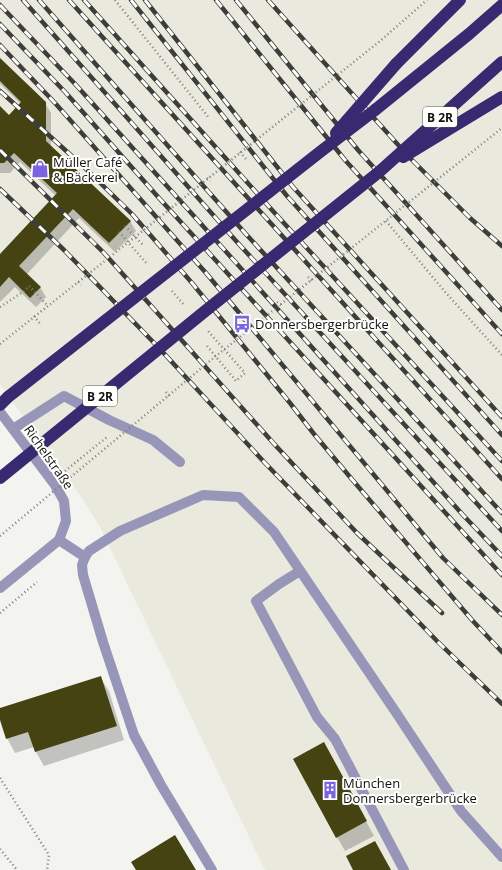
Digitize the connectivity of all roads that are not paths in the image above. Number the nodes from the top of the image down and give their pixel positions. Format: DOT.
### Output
graph roads {
  1 [pos="460,0"];
  2 [pos="502,5"];
  3 [pos="502,62"];
  4 [pos="502,97"];
  5 [pos="320,152"];
  6 [pos="378,172"];
  7 [pos="3,401"];
  8 [pos="0,412"];
  9 [pos="13,429"];
  10 [pos="180,462"];
  11 [pos="0,478"];
  12 [pos="59,540"];
  13 [pos="85,557"];
  14 [pos="300,571"];
  15 [pos="0,588"];
  16 [pos="502,857"];
  17 [pos="212,870"];
  18 [pos="404,870"];
  1 -- 5 [label="highway, bridge"];
  2 -- 5 [label="highway, bridge"];
  3 -- 6 [label="highway, B 2R, bridge"];
  4 -- 6 [label="highway, bridge"];
  5 -- 7 [label="highway, bridge"];
  6 -- 11 [label="highway, B 2R, bridge"];
  8 -- 9 [label="lane, Richelstraße"];
  9 -- 10 [label="lane"];
  9 -- 12 [label="lane, Richelstraße"];
  12 -- 13 [label="lane"];
  12 -- 15 [label="lane"];
  13 -- 14 [label="lane"];
  13 -- 17 [label="lane"];
  14 -- 16 [label="lane"];
  14 -- 18 [label="lane"];
}
